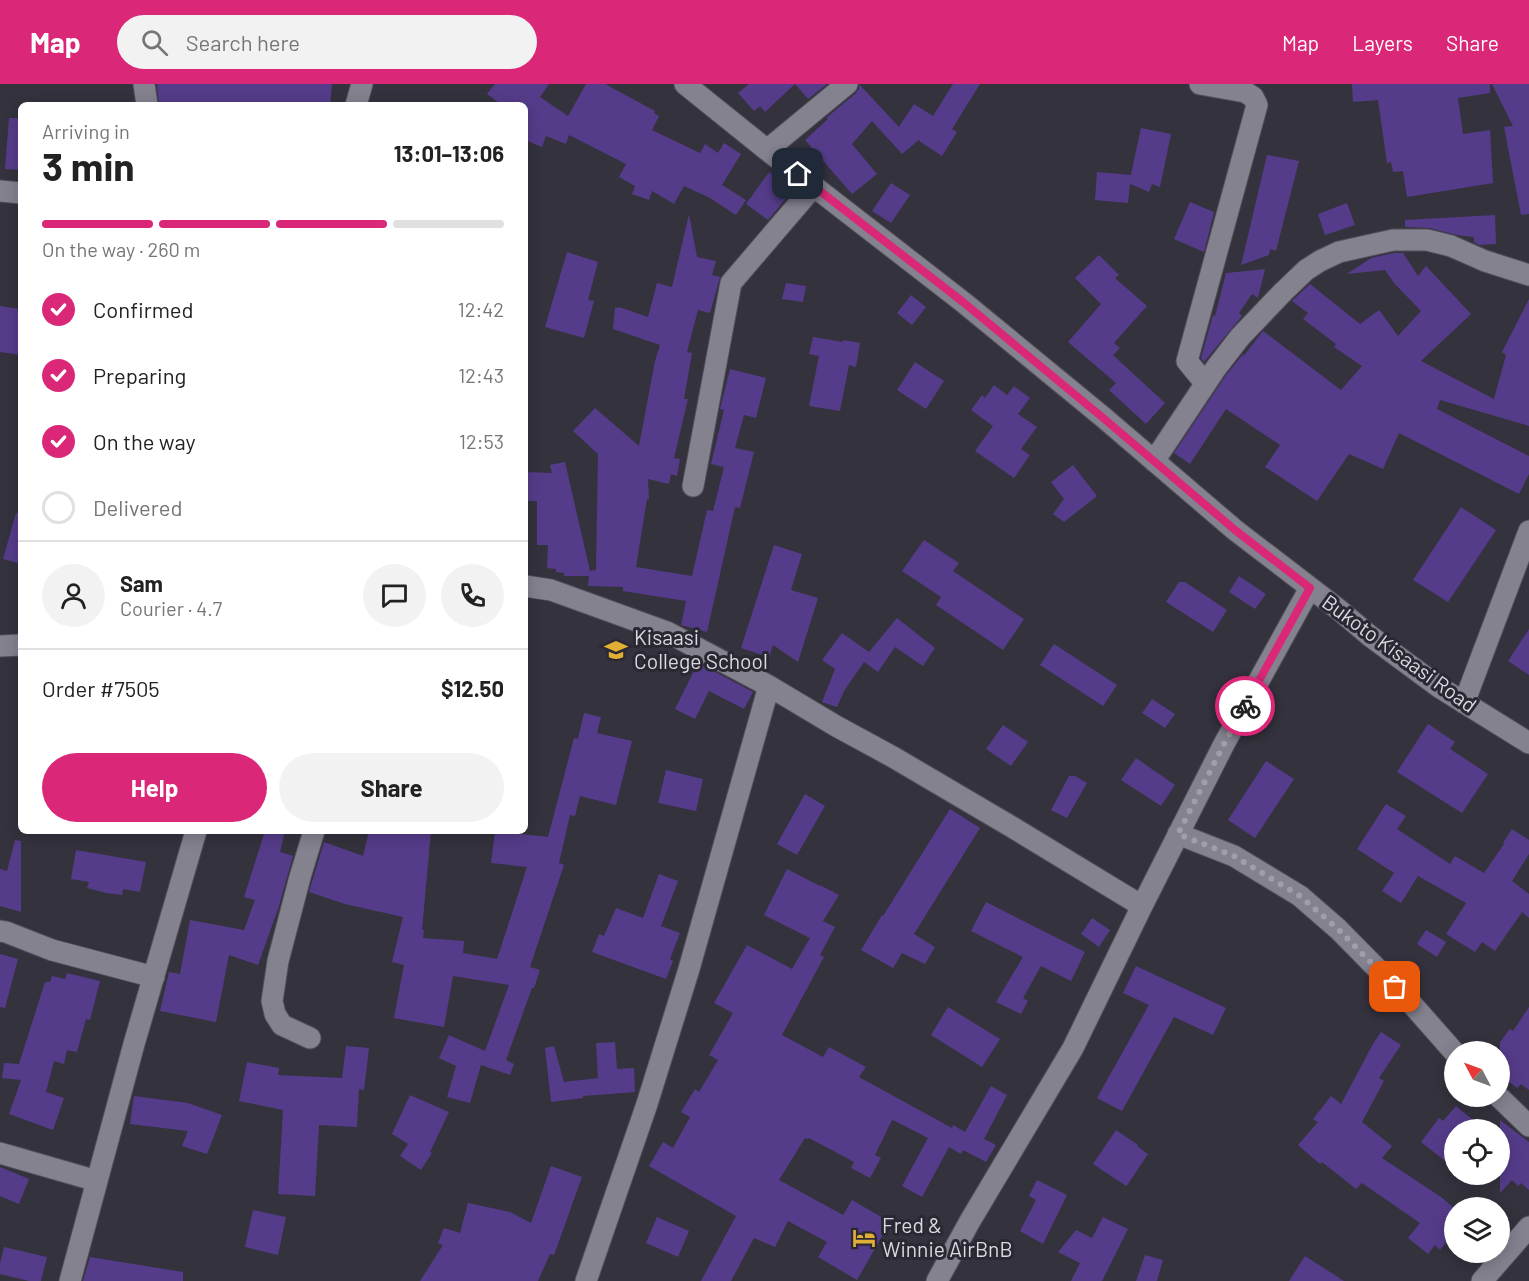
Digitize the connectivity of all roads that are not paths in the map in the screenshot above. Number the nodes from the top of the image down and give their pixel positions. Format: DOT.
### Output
graph roads {
  1 [pos="144,84"];
  2 [pos="362,84"];
  3 [pos="685,84"];
  4 [pos="848,84"];
  5 [pos="1200,84"];
  6 [pos="147,102"];
  7 [pos="357,102"];
  8 [pos="767,150"];
  9 [pos="814,186"];
  10 [pos="0,190"];
  11 [pos="18,193"];
  12 [pos="1529,275"];
  13 [pos="1205,383"];
  14 [pos="1154,461"];
  15 [pos="693,486"];
  16 [pos="1529,531"];
  17 [pos="528,586"];
  18 [pos="1310,588"];
  19 [pos="18,645"];
  20 [pos="0,646"];
  21 [pos="769,686"];
  22 [pos="1464,703"];
  23 [pos="1529,743"];
  24 [pos="195,834"];
  25 [pos="313,834"];
  26 [pos="1178,834"];
  27 [pos="1142,906"];
  28 [pos="0,931"];
  29 [pos="154,978"];
  30 [pos="310,1038"];
  31 [pos="1444,1041"];
  32 [pos="1509,1107"];
  33 [pos="1529,1126"];
  34 [pos="0,1153"];
  35 [pos="97,1181"];
  36 [pos="1529,1227"];
  37 [pos="592,1279"];
  38 [pos="70,1281"];
  39 [pos="937,1281"];
  40 [pos="1482,1281"];
  1 -- 6 [label="street"];
  2 -- 7 [label="street"];
  3 -- 8 [label="street, Bukoto Kisaasi Road"];
  4 -- 8 [label="street"];
  5 -- 13 [label="street"];
  8 -- 9 [label="street, Bukoto Kisaasi Road"];
  9 -- 14 [label="street, Bukoto Kisaasi Road"];
  9 -- 15 [label="street"];
  10 -- 11 [label="street"];
  12 -- 13 [label="street"];
  13 -- 14 [label="street"];
  14 -- 18 [label="street, Bukoto Kisaasi Road"];
  16 -- 22 [label="street"];
  17 -- 21 [label="street"];
  18 -- 22 [label="street, Bukoto Kisaasi Road"];
  18 -- 26 [label="street"];
  19 -- 20 [label="street"];
  21 -- 27 [label="street"];
  21 -- 37 [label="street"];
  22 -- 23 [label="street, Bukoto Kisaasi Road"];
  24 -- 29 [label="street"];
  25 -- 30 [label="street"];
  26 -- 27 [label="street"];
  26 -- 31 [label="street"];
  27 -- 39 [label="street"];
  28 -- 29 [label="street"];
  29 -- 35 [label="street"];
  32 -- 33 [label="street"];
  34 -- 35 [label="street"];
  35 -- 38 [label="street"];
  36 -- 40 [label="street"];
}
